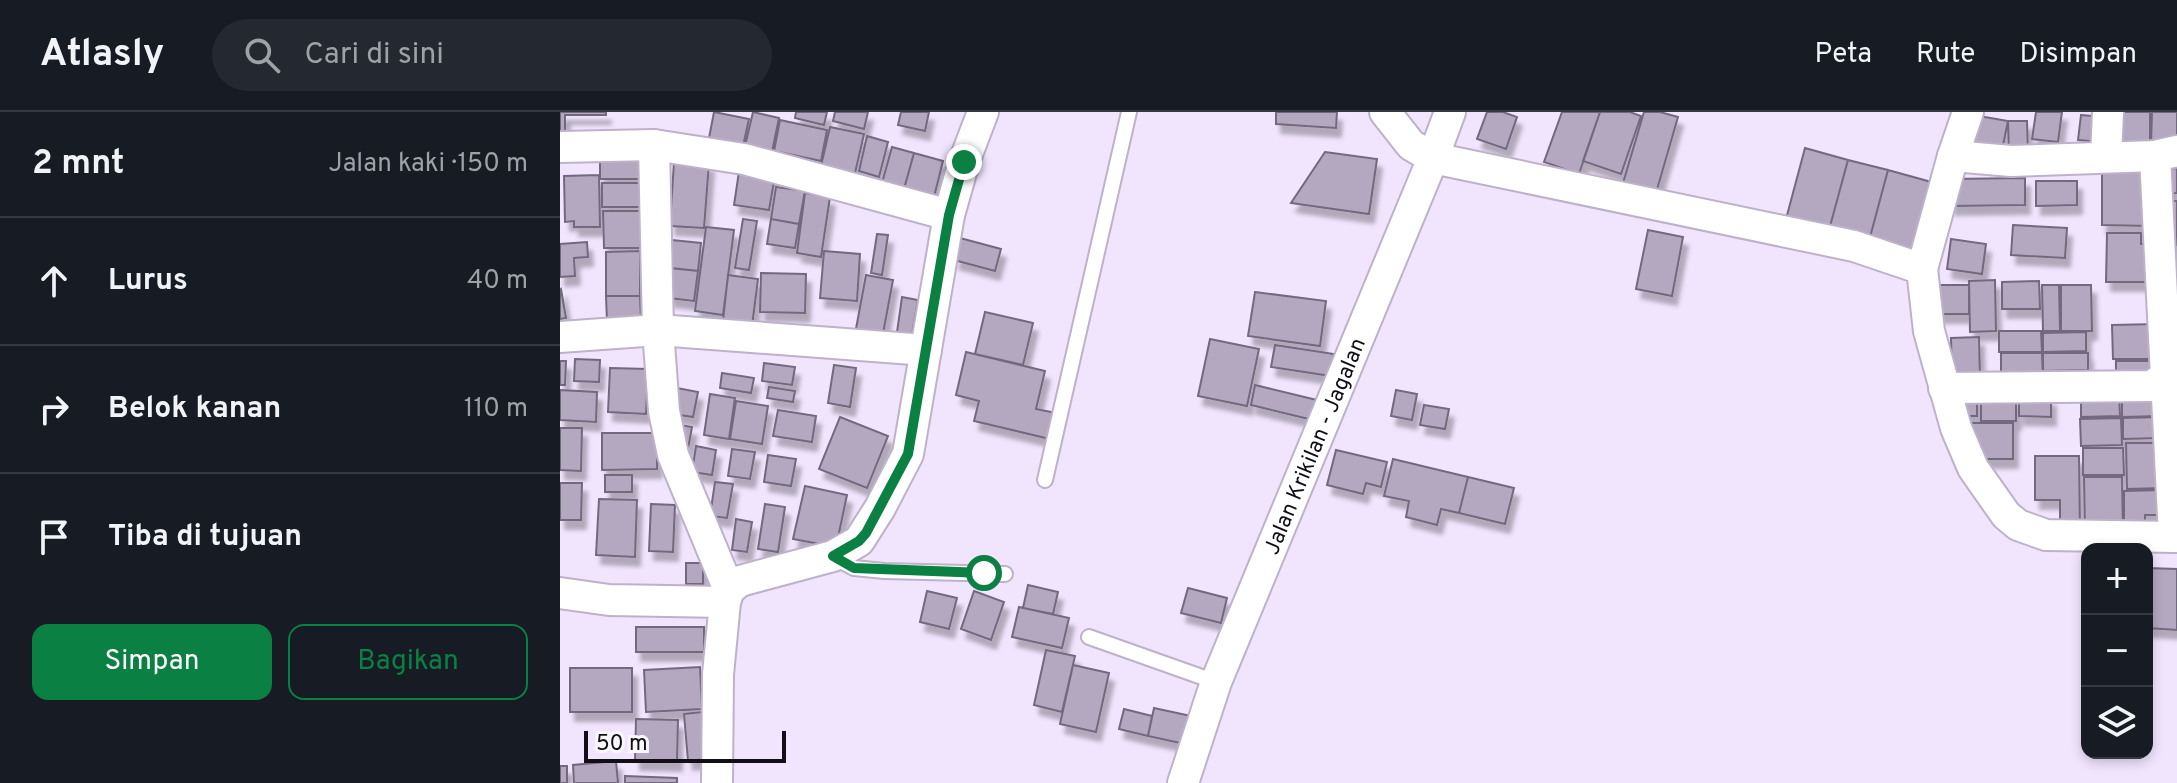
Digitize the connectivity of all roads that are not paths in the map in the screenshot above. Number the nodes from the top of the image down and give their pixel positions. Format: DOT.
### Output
graph roads {
  1 [pos="983,112"];
  2 [pos="1129,112"];
  3 [pos="1385,112"];
  4 [pos="1450,112"];
  5 [pos="1968,112"];
  6 [pos="2108,112"];
  7 [pos="654,145"];
  8 [pos="560,147"];
  9 [pos="2166,154"];
  10 [pos="1953,156"];
  11 [pos="2106,157"];
  12 [pos="1433,158"];
  13 [pos="949,215"];
  14 [pos="1922,269"];
  15 [pos="658,330"];
  16 [pos="560,337"];
  17 [pos="926,350"];
  18 [pos="2171,374"];
  19 [pos="1944,388"];
  20 [pos="1045,480"];
  21 [pos="2175,537"];
  22 [pos="833,556"];
  23 [pos="1005,574"];
  24 [pos="560,593"];
  25 [pos="727,596"];
  26 [pos="1089,637"];
  27 [pos="1216,682"];
  28 [pos="717,783"];
  29 [pos="1183,783"];
  1 -- 13 [label="street"];
  2 -- 20 [label="lane"];
  3 -- 12 [label="street"];
  4 -- 12 [label="street, Jalan Krikilan - Jagalan"];
  5 -- 10 [label="street"];
  6 -- 11 [label="street"];
  7 -- 8 [label="street"];
  7 -- 13 [label="street"];
  7 -- 15 [label="street"];
  9 -- 11 [label="street"];
  9 -- 18 [label="street"];
  10 -- 11 [label="street"];
  10 -- 14 [label="street"];
  12 -- 14 [label="street"];
  12 -- 27 [label="street, Jalan Krikilan - Jagalan"];
  13 -- 17 [label="street"];
  14 -- 19 [label="street"];
  15 -- 16 [label="street"];
  15 -- 17 [label="street"];
  15 -- 25 [label="street"];
  17 -- 22 [label="street"];
  18 -- 19 [label="street"];
  18 -- 21 [label="street"];
  19 -- 21 [label="street"];
  22 -- 23 [label="lane"];
  22 -- 25 [label="street"];
  24 -- 25 [label="street"];
  25 -- 28 [label="street"];
  26 -- 27 [label="lane"];
  27 -- 29 [label="street, Jalan Krikilan - Jagalan"];
}
